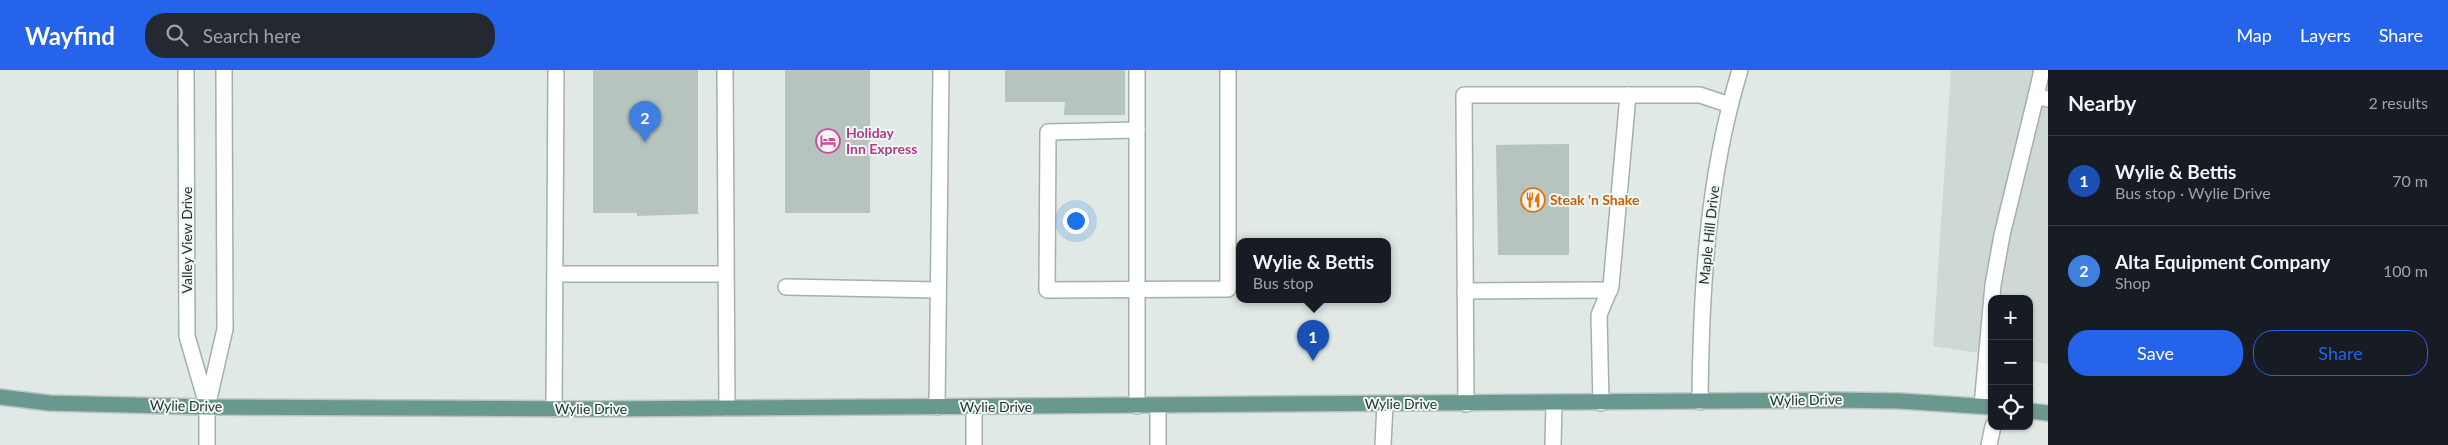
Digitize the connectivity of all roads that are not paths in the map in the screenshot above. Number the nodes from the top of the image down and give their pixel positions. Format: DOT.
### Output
graph roads {
  1 [pos="186,70"];
  2 [pos="224,70"];
  3 [pos="556,70"];
  4 [pos="725,70"];
  5 [pos="941,70"];
  6 [pos="1137,70"];
  7 [pos="1228,70"];
  8 [pos="1740,70"];
  9 [pos="2042,70"];
  10 [pos="1628,95"];
  11 [pos="2042,97"];
  12 [pos="1730,105"];
  13 [pos="1137,130"];
  14 [pos="556,274"];
  15 [pos="725,274"];
  16 [pos="786,287"];
  17 [pos="1137,289"];
  18 [pos="938,290"];
  19 [pos="1610,290"];
  20 [pos="1465,291"];
  21 [pos="0,397"];
  22 [pos="1700,402"];
  23 [pos="1554,403"];
  24 [pos="1601,403"];
  25 [pos="1384,404"];
  26 [pos="1466,404"];
  27 [pos="1137,406"];
  28 [pos="1158,406"];
  29 [pos="207,407"];
  30 [pos="937,407"];
  31 [pos="974,407"];
  32 [pos="1987,407"];
  33 [pos="727,408"];
  34 [pos="554,409"];
  35 [pos="2033,411"];
  36 [pos="2048,413"];
  37 [pos="1992,430"];
  38 [pos="207,445"];
  39 [pos="974,445"];
  40 [pos="1158,445"];
  41 [pos="1384,445"];
  42 [pos="1553,445"];
  43 [pos="1989,445"];
  1 -- 29 [label="street, Valley View Drive"];
  2 -- 29 [label="street, Valley View Drive"];
  3 -- 14 [label="street"];
  4 -- 15 [label="street"];
  5 -- 18 [label="street"];
  6 -- 13 [label="street"];
  7 -- 17 [label="street"];
  8 -- 12 [label="street, Maple Hill Drive"];
  9 -- 11 [label="street"];
  10 -- 12 [label="street"];
  10 -- 19 [label="street"];
  10 -- 20 [label="street"];
  11 -- 32 [label="street"];
  12 -- 22 [label="street, Maple Hill Drive"];
  13 -- 17 [label="street"];
  13 -- 17 [label="street"];
  14 -- 15 [label="street"];
  14 -- 34 [label="street"];
  15 -- 33 [label="street"];
  16 -- 18 [label="street"];
  17 -- 27 [label="street"];
  18 -- 30 [label="street"];
  19 -- 20 [label="street"];
  19 -- 24 [label="street"];
  20 -- 26 [label="street"];
  21 -- 29 [label="main road, Wylie Drive"];
  22 -- 24 [label="main road, Wylie Drive"];
  22 -- 32 [label="main road, Wylie Drive"];
  23 -- 24 [label="main road, Wylie Drive"];
  23 -- 26 [label="main road, Wylie Drive"];
  23 -- 42 [label="street"];
  25 -- 26 [label="main road, Wylie Drive"];
  25 -- 28 [label="main road, Wylie Drive"];
  25 -- 41 [label="street"];
  27 -- 28 [label="main road, Wylie Drive"];
  27 -- 31 [label="main road, Wylie Drive"];
  28 -- 40 [label="street"];
  29 -- 34 [label="main road, Wylie Drive"];
  29 -- 38 [label="street, Valley View Drive"];
  30 -- 31 [label="main road, Wylie Drive"];
  30 -- 33 [label="main road, Wylie Drive"];
  31 -- 39 [label="street"];
  33 -- 34 [label="main road, Wylie Drive"];
  35 -- 36 [label="main road"];
  37 -- 43 [label="street"];
}
